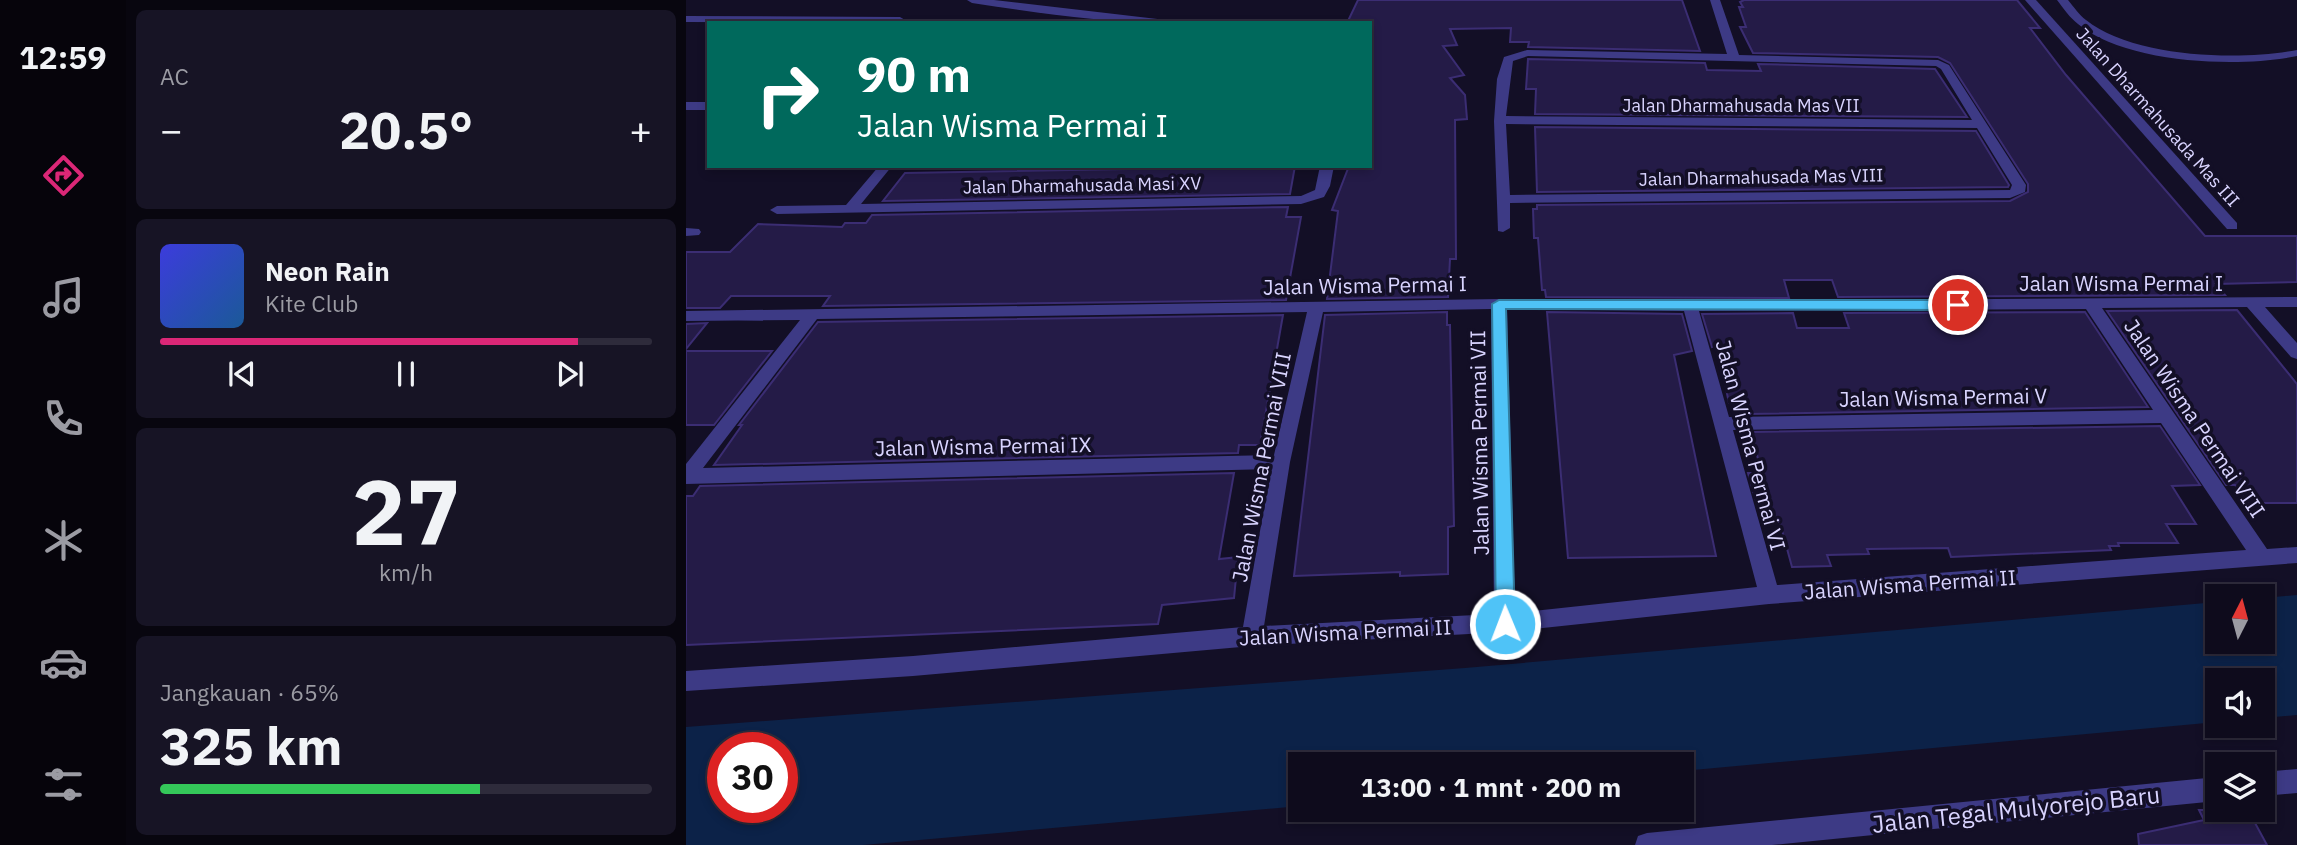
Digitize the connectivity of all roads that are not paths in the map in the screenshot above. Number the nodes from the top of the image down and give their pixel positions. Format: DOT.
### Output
graph roads {
  1 [pos="972,0"];
  2 [pos="1086,0"];
  3 [pos="1715,0"];
  4 [pos="2030,0"];
  5 [pos="2062,0"];
  6 [pos="1070,14"];
  7 [pos="686,19"];
  8 [pos="900,20"];
  9 [pos="1145,21"];
  10 [pos="2297,53"];
  11 [pos="1734,58"];
  12 [pos="686,106"];
  13 [pos="707,106"];
  14 [pos="1502,120"];
  15 [pos="1981,124"];
  16 [pos="884,168"];
  17 [pos="1327,168"];
  18 [pos="1505,199"];
  19 [pos="850,208"];
  20 [pos="777,209"];
  21 [pos="2232,226"];
  22 [pos="1503,228"];
  23 [pos="2297,302"];
  24 [pos="1499,304"];
  25 [pos="2091,304"];
  26 [pos="2253,304"];
  27 [pos="1316,306"];
  28 [pos="1690,306"];
  29 [pos="812,315"];
  30 [pos="686,316"];
  31 [pos="2297,353"];
  32 [pos="2165,416"];
  33 [pos="1721,424"];
  34 [pos="1281,462"];
  35 [pos="686,476"];
  36 [pos="2297,555"];
  37 [pos="2261,557"];
  38 [pos="1769,595"];
  39 [pos="1505,624"];
  40 [pos="1252,636"];
  41 [pos="686,681"];
  42 [pos="2297,781"];
  43 [pos="2275,783"];
  44 [pos="2205,790"];
  45 [pos="1647,845"];
  1 -- 6 [label="street"];
  2 -- 6 [label="street"];
  3 -- 11 [label="street"];
  4 -- 21 [label="street, Jalan Dharmahusada Mas III"];
  5 -- 10 [label="street"];
  6 -- 9 [label="street"];
  7 -- 8 [label="street"];
  11 -- 14 [label="street"];
  11 -- 15 [label="street"];
  12 -- 13 [label="street"];
  14 -- 15 [label="street, Jalan Dharmahusada Mas VII"];
  14 -- 18 [label="street"];
  15 -- 18 [label="street, Jalan Dharmahusada Mas VIII"];
  16 -- 19 [label="street"];
  17 -- 19 [label="street, Jalan Dharmahusada Masi XV"];
  18 -- 22 [label="street"];
  19 -- 20 [label="street, Jalan Dharmahusada Masi XV"];
  23 -- 26 [label="street, Jalan Wisma Permai I"];
  24 -- 27 [label="street, Jalan Wisma Permai I"];
  24 -- 28 [label="street, Jalan Wisma Permai I"];
  24 -- 39 [label="street, Jalan Wisma Permai VII"];
  25 -- 26 [label="street, Jalan Wisma Permai I"];
  25 -- 28 [label="street, Jalan Wisma Permai I"];
  25 -- 32 [label="street, Jalan Wisma Permai VIII"];
  26 -- 31 [label="street"];
  27 -- 29 [label="street, Jalan Wisma Permai I"];
  27 -- 34 [label="street, Jalan Wisma Permai VIII"];
  28 -- 33 [label="street, Jalan Wisma Permai VI"];
  29 -- 30 [label="street, Jalan Wisma Permai I"];
  29 -- 35 [label="street"];
  32 -- 33 [label="street, Jalan Wisma Permai V"];
  32 -- 37 [label="street, Jalan Wisma Permai VIII"];
  33 -- 38 [label="street, Jalan Wisma Permai VI"];
  34 -- 35 [label="street, Jalan Wisma Permai IX"];
  34 -- 40 [label="street, Jalan Wisma Permai VIII"];
  36 -- 37 [label="street, Jalan Wisma Permai II"];
  37 -- 38 [label="street, Jalan Wisma Permai II"];
  38 -- 39 [label="street, Jalan Wisma Permai II"];
  39 -- 40 [label="street, Jalan Wisma Permai II"];
  40 -- 41 [label="street, Jalan Wisma Permai II"];
  42 -- 43 [label="street"];
  44 -- 45 [label="street, Jalan Tegal Mulyorejo Baru"];
}
